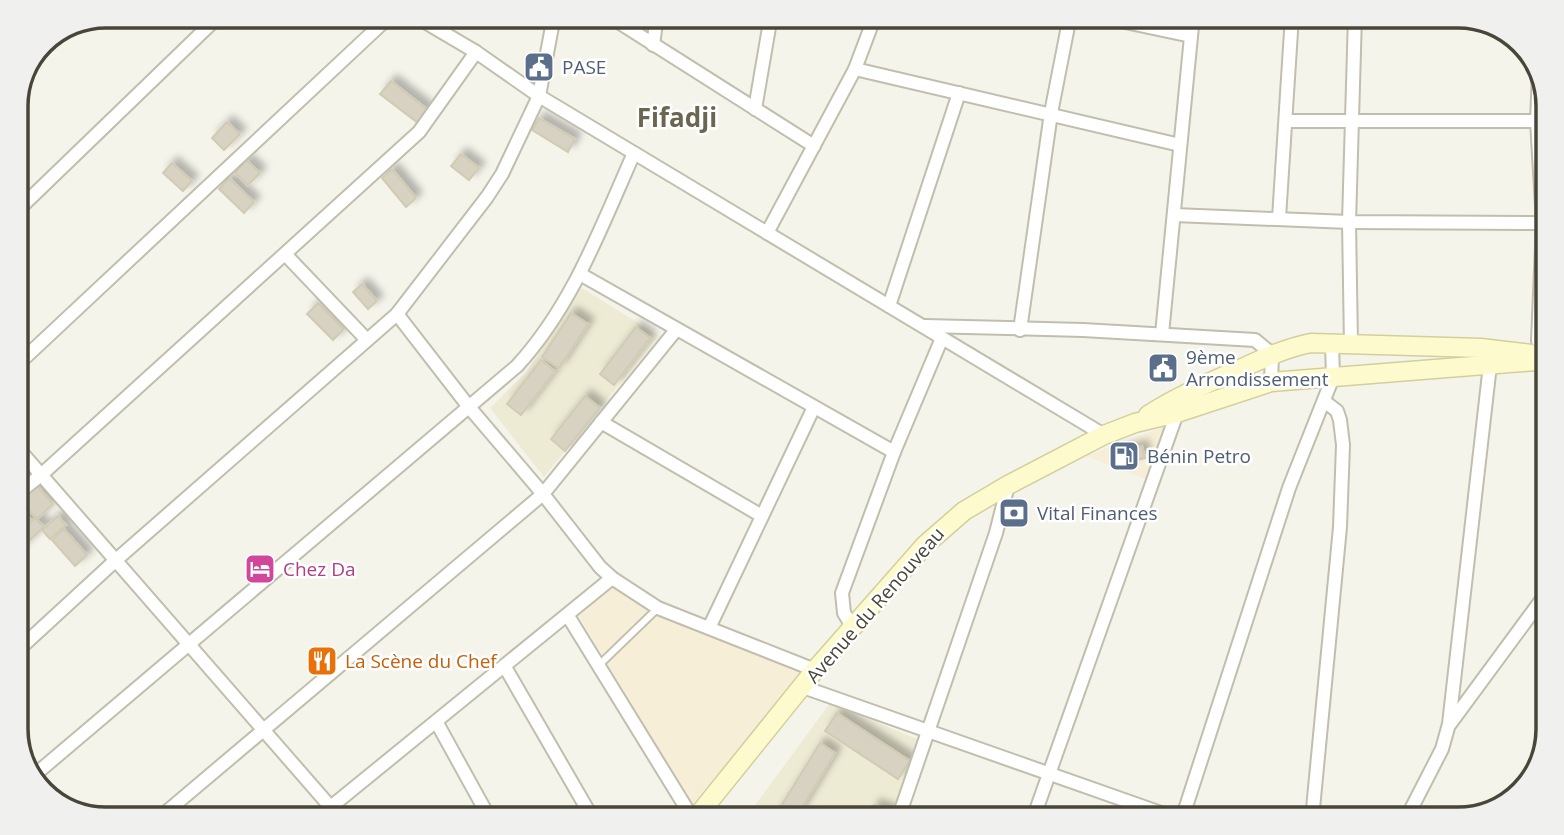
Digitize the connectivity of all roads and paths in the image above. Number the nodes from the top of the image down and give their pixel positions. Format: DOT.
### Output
graph roads {
  1 [pos="207,28"];
  2 [pos="377,28"];
  3 [pos="435,28"];
  4 [pos="552,28"];
  5 [pos="627,28"];
  6 [pos="655,28"];
  7 [pos="769,28"];
  8 [pos="870,28"];
  9 [pos="1068,28"];
  10 [pos="1153,28"];
  11 [pos="1192,28"];
  12 [pos="1291,28"];
  13 [pos="1354,28"];
  14 [pos="1191,36"];
  15 [pos="653,45"];
  16 [pos="476,52"];
  17 [pos="855,69"];
  18 [pos="959,93"];
  19 [pos="539,96"];
  20 [pos="755,109"];
  21 [pos="1051,113"];
  22 [pos="1286,121"];
  23 [pos="1536,121"];
  24 [pos="1350,122"];
  25 [pos="1181,145"];
  26 [pos="814,146"];
  27 [pos="634,153"];
  28 [pos="28,200"];
  29 [pos="1174,215"];
  30 [pos="1279,218"];
  31 [pos="1349,222"];
  32 [pos="1536,223"];
  33 [pos="767,233"];
  34 [pos="285,254"];
  35 [pos="580,274"];
  36 [pos="890,306"];
  37 [pos="397,314"];
  38 [pos="922,326"];
  39 [pos="676,330"];
  40 [pos="1020,330"];
  41 [pos="1162,334"];
  42 [pos="942,338"];
  43 [pos="368,340"];
  44 [pos="1332,344"];
  45 [pos="1351,344"];
  46 [pos="1536,351"];
  47 [pos="1272,354"];
  48 [pos="1536,354"];
  49 [pos="28,355"];
  50 [pos="1490,365"];
  51 [pos="1333,377"];
  52 [pos="1271,383"];
  53 [pos="1324,401"];
  54 [pos="469,407"];
  55 [pos="814,407"];
  56 [pos="1177,413"];
  57 [pos="601,422"];
  58 [pos="1135,423"];
  59 [pos="1104,435"];
  60 [pos="894,452"];
  61 [pos="28,460"];
  62 [pos="41,475"];
  63 [pos="28,485"];
  64 [pos="1008,485"];
  65 [pos="543,494"];
  66 [pos="762,516"];
  67 [pos="116,560"];
  68 [pos="612,578"];
  69 [pos="1536,607"];
  70 [pos="658,608"];
  71 [pos="568,616"];
  72 [pos="852,626"];
  73 [pos="709,628"];
  74 [pos="28,641"];
  75 [pos="189,645"];
  76 [pos="598,666"];
  77 [pos="505,667"];
  78 [pos="815,670"];
  79 [pos="803,687"];
  80 [pos="436,723"];
  81 [pos="1450,724"];
  82 [pos="263,730"];
  83 [pos="928,731"];
  84 [pos="40,770"];
  85 [pos="1049,774"];
  86 [pos="172,807"];
  87 [pos="330,807"];
  88 [pos="483,807"];
  89 [pos="586,807"];
  90 [pos="686,807"];
  91 [pos="704,807"];
  92 [pos="902,807"];
  93 [pos="1037,807"];
  94 [pos="1145,807"];
  95 [pos="1184,807"];
  96 [pos="1313,807"];
  97 [pos="1412,807"];
  1 -- 28 [label="street"];
  2 -- 49 [label="street"];
  3 -- 16 [label="street"];
  4 -- 19 [label="street"];
  5 -- 15 [label="street"];
  6 -- 15 [label="street"];
  7 -- 20 [label="street"];
  8 -- 17 [label="street"];
  9 -- 21 [label="street"];
  10 -- 14 [label="street"];
  11 -- 14 [label="street"];
  12 -- 22 [label="street"];
  13 -- 24 [label="street"];
  14 -- 25 [label="street"];
  15 -- 20 [label="street"];
  16 -- 19 [label="street"];
  16 -- 34 [label="street"];
  17 -- 18 [label="street"];
  17 -- 26 [label="street"];
  18 -- 21 [label="street"];
  18 -- 36 [label="street"];
  19 -- 27 [label="street"];
  19 -- 37 [label="street"];
  20 -- 26 [label="street"];
  21 -- 25 [label="street"];
  21 -- 40 [label="street"];
  22 -- 24 [label="street"];
  22 -- 30 [label="street"];
  23 -- 24 [label="street"];
  24 -- 31 [label="street"];
  25 -- 29 [label="street"];
  26 -- 33 [label="street"];
  27 -- 33 [label="street"];
  27 -- 35 [label="street"];
  29 -- 30 [label="street"];
  29 -- 41 [label="street"];
  30 -- 31 [label="street"];
  31 -- 32 [label="street"];
  31 -- 45 [label="street"];
  33 -- 36 [label="street"];
  34 -- 43 [label="street"];
  34 -- 62 [label="street"];
  35 -- 39 [label="street"];
  35 -- 54 [label="street"];
  36 -- 38 [label="street"];
  37 -- 43 [label="street"];
  37 -- 54 [label="street"];
  38 -- 40 [label="street"];
  38 -- 42 [label="street"];
  39 -- 55 [label="street"];
  39 -- 57 [label="street"];
  40 -- 41 [label="street"];
  41 -- 47 [label="street"];
  42 -- 59 [label="street"];
  42 -- 60 [label="street"];
  43 -- 67 [label="street"];
  44 -- 45 [label="main road, Avenue du Renouveau"];
  44 -- 47 [label="main road, Avenue du Renouveau"];
  44 -- 51 [label="street"];
  45 -- 46 [label="main road, Avenue du Renouveau"];
  47 -- 52 [label="street"];
  47 -- 58 [label="main road, Avenue du Renouveau"];
  48 -- 50 [label="main road, Avenue du Renouveau"];
  50 -- 51 [label="main road, Avenue du Renouveau"];
  50 -- 81 [label="street"];
  51 -- 52 [label="main road, Avenue du Renouveau"];
  51 -- 53 [label="street"];
  52 -- 56 [label="main road, Avenue du Renouveau"];
  53 -- 95 [label="street"];
  53 -- 96 [label="street"];
  54 -- 65 [label="street"];
  54 -- 75 [label="street"];
  55 -- 60 [label="street"];
  55 -- 66 [label="street"];
  56 -- 58 [label="main road, Avenue du Renouveau"];
  56 -- 85 [label="street"];
  57 -- 65 [label="street"];
  57 -- 66 [label="street"];
  58 -- 59 [label="main road, Avenue du Renouveau"];
  59 -- 64 [label="main road, Avenue du Renouveau"];
  60 -- 72 [label="street"];
  61 -- 62 [label="street"];
  62 -- 63 [label="street"];
  62 -- 67 [label="street"];
  64 -- 72 [label="main road, Avenue du Renouveau"];
  64 -- 83 [label="street"];
  65 -- 68 [label="street"];
  65 -- 82 [label="street"];
  66 -- 73 [label="street"];
  67 -- 74 [label="street"];
  67 -- 75 [label="street"];
  68 -- 70 [label="street"];
  68 -- 71 [label="street"];
  69 -- 81 [label="street"];
  70 -- 73 [label="street"];
  70 -- 76 [label="lane"];
  71 -- 76 [label="street"];
  71 -- 77 [label="street"];
  72 -- 78 [label="main road, Avenue du Renouveau"];
  73 -- 78 [label="street"];
  75 -- 82 [label="street"];
  75 -- 84 [label="street"];
  76 -- 90 [label="street"];
  77 -- 80 [label="street"];
  77 -- 89 [label="street"];
  78 -- 79 [label="main road, Avenue du Renouveau"];
  79 -- 83 [label="street"];
  79 -- 91 [label="main road, Avenue du Renouveau"];
  80 -- 87 [label="street"];
  80 -- 88 [label="street"];
  81 -- 97 [label="street"];
  82 -- 86 [label="street"];
  82 -- 87 [label="street"];
  83 -- 85 [label="street"];
  83 -- 92 [label="street"];
  85 -- 93 [label="street"];
  85 -- 94 [label="street"];
}
